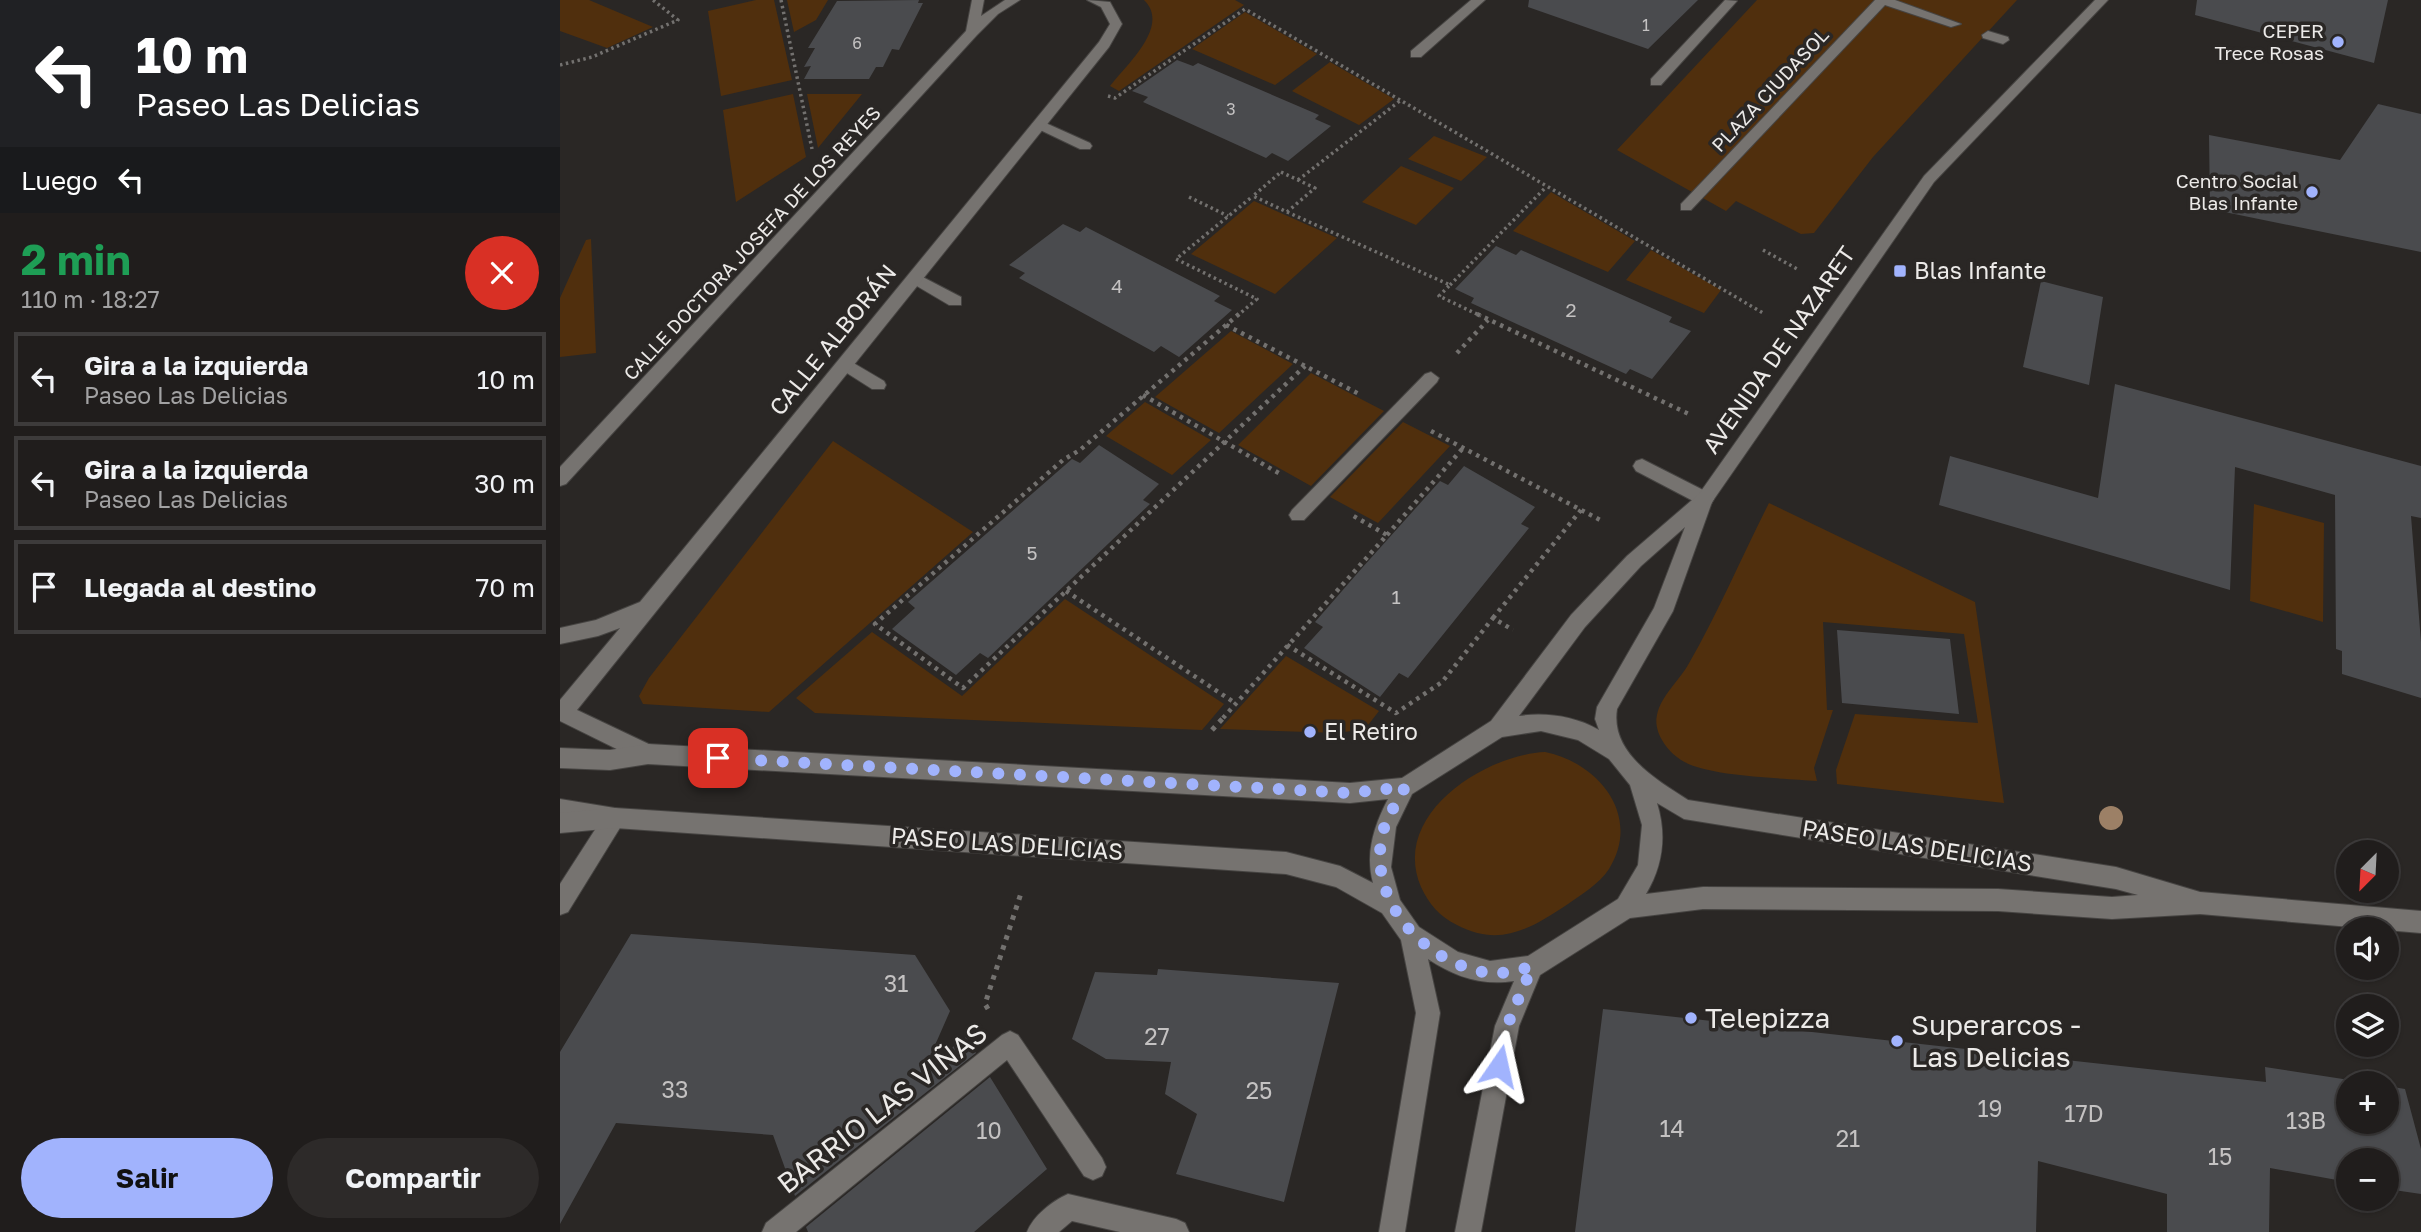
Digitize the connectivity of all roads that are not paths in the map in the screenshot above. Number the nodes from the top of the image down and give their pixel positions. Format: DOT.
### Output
graph roads {
  1 [pos="978,0"];
  2 [pos="1014,0"];
  3 [pos="1093,0"];
  4 [pos="1479,0"];
  5 [pos="1883,0"];
  6 [pos="2102,0"];
  7 [pos="1731,1"];
  8 [pos="1955,24"];
  9 [pos="972,32"];
  10 [pos="1988,35"];
  11 [pos="2003,40"];
  12 [pos="1416,54"];
  13 [pos="1656,82"];
  14 [pos="1039,124"];
  15 [pos="1085,146"];
  16 [pos="1686,207"];
  17 [pos="915,278"];
  18 [pos="955,301"];
  19 [pos="845,364"];
  20 [pos="1431,378"];
  21 [pos="878,385"];
  22 [pos="1642,466"];
  23 [pos="560,480"];
  24 [pos="1705,499"];
  25 [pos="1298,514"];
  26 [pos="648,607"];
  27 [pos="560,636"];
  28 [pos="561,712"];
  29 [pos="1498,728"];
  30 [pos="1616,752"];
  31 [pos="649,754"];
  32 [pos="560,758"];
  33 [pos="1639,780"];
  34 [pos="1405,787"];
  35 [pos="560,808"];
  36 [pos="615,818"];
  37 [pos="560,823"];
  38 [pos="2200,903"];
  39 [pos="560,904"];
  40 [pos="1390,905"];
  41 [pos="1626,907"];
  42 [pos="2421,922"];
  43 [pos="1411,934"];
  44 [pos="1532,967"];
  45 [pos="1093,1167"];
  46 [pos="775,1232"];
  47 [pos="1040,1232"];
  48 [pos="1175,1232"];
  49 [pos="1392,1232"];
  50 [pos="1468,1232"];
  1 -- 9 [label="street"];
  2 -- 9 [label="street, CALLE DOCTORA JOSEFA DE LOS REYES"];
  3 -- 14 [label="street, CALLE ALBORÁN"];
  4 -- 12 [label="street"];
  5 -- 8 [label="street, PLAZA CIUDASOL"];
  5 -- 16 [label="street, PLAZA CIUDASOL"];
  6 -- 24 [label="street, AVENIDA DE NAZARET"];
  7 -- 13 [label="street"];
  9 -- 23 [label="street, CALLE DOCTORA JOSEFA DE LOS REYES"];
  10 -- 11 [label="street"];
  14 -- 15 [label="street"];
  14 -- 17 [label="street, CALLE ALBORÁN"];
  17 -- 18 [label="lane"];
  17 -- 19 [label="street, CALLE ALBORÁN"];
  19 -- 21 [label="street"];
  19 -- 26 [label="street, CALLE ALBORÁN"];
  20 -- 25 [label="street"];
  22 -- 24 [label="street"];
  24 -- 29 [label="street, AVENIDA DE NAZARET"];
  24 -- 30 [label="street"];
  26 -- 27 [label="street"];
  26 -- 28 [label="street, CALLE ALBORÁN"];
  28 -- 31 [label="street, PASEO LAS DELICIAS"];
  29 -- 30 [label="street, PASEO LAS DELICIAS"];
  29 -- 34 [label="street, PASEO LAS DELICIAS"];
  30 -- 33 [label="street, PASEO LAS DELICIAS"];
  31 -- 32 [label="street, PASEO LAS DELICIAS"];
  31 -- 34 [label="street, PASEO LAS DELICIAS"];
  33 -- 38 [label="street, PASEO LAS DELICIAS"];
  33 -- 41 [label="street, PASEO LAS DELICIAS"];
  34 -- 40 [label="street, PASEO LAS DELICIAS"];
  35 -- 36 [label="street, PASEO LAS DELICIAS"];
  36 -- 37 [label="street, PASEO LAS DELICIAS"];
  36 -- 39 [label="street"];
  36 -- 40 [label="street, PASEO LAS DELICIAS"];
  38 -- 41 [label="street, PASEO LAS DELICIAS"];
  38 -- 42 [label="street, PASEO LAS DELICIAS"];
  40 -- 43 [label="street, PASEO LAS DELICIAS"];
  41 -- 44 [label="street, PASEO LAS DELICIAS"];
  43 -- 44 [label="street, PASEO LAS DELICIAS"];
  43 -- 49 [label="street"];
  44 -- 50 [label="street"];
  45 -- 46 [label="street, BARRIO LAS VIÑAS"];
  47 -- 48 [label="street"];
}
